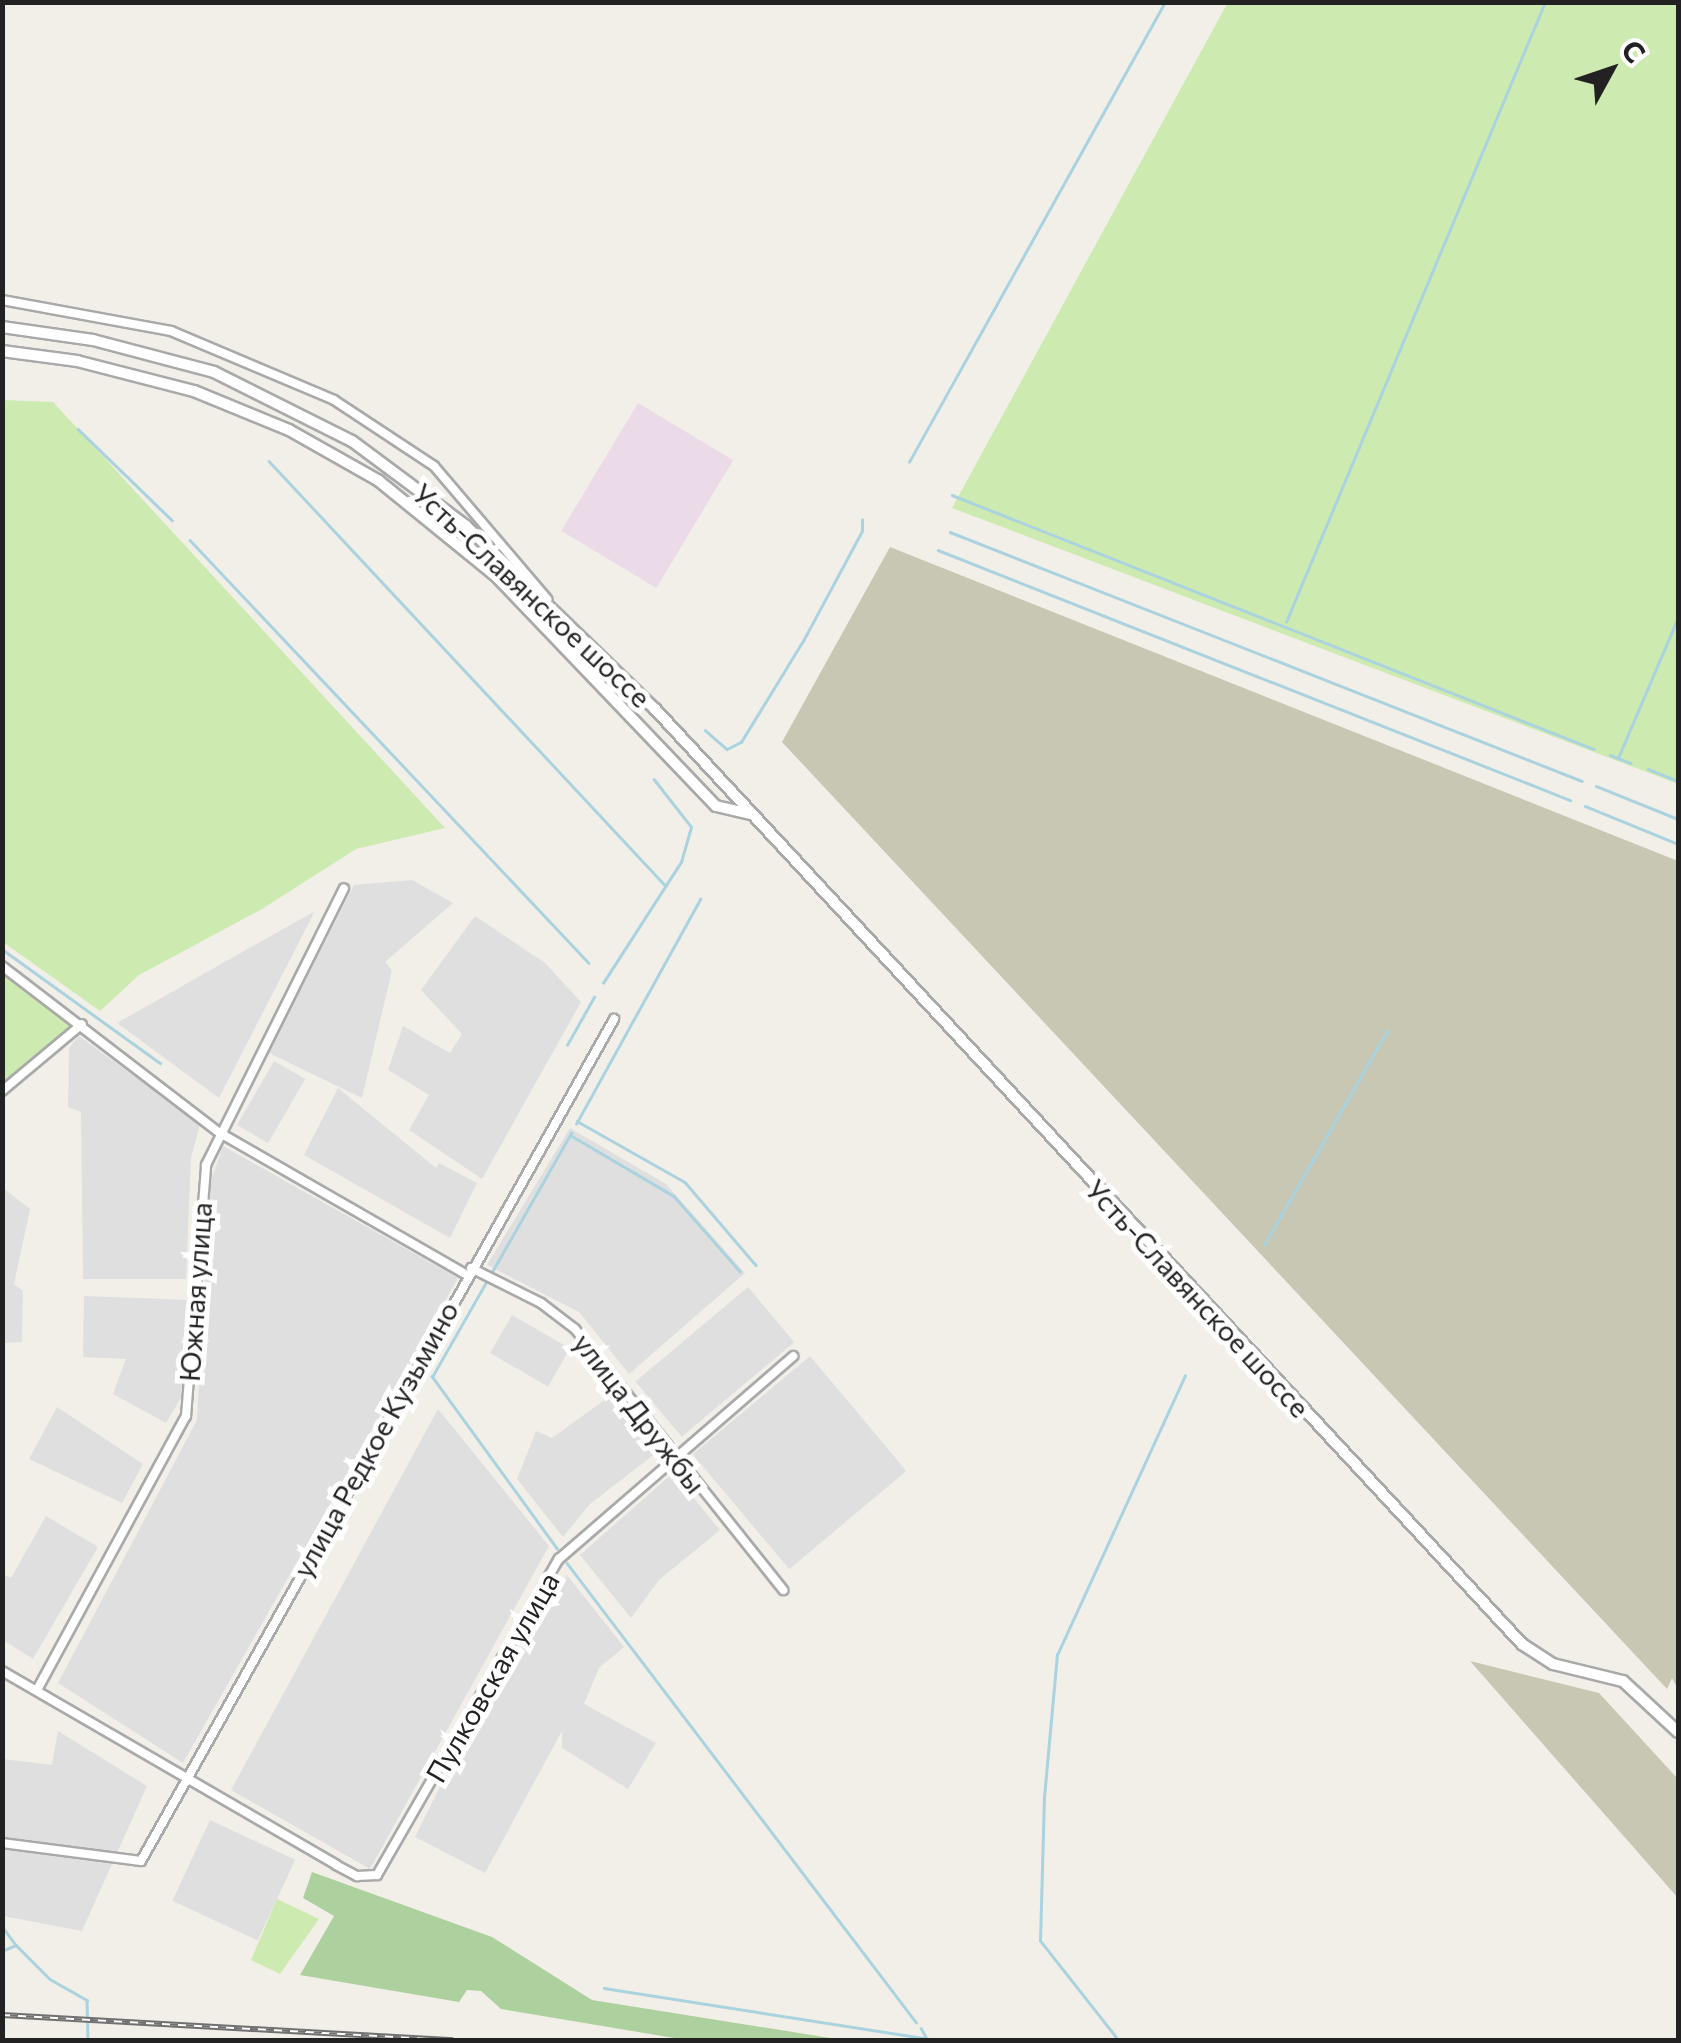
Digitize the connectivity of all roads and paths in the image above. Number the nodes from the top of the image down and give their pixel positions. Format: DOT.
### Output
graph roads {
  1 [pos="2,300"];
  2 [pos="2,327"];
  3 [pos="2,351"];
  4 [pos="568,626"];
  5 [pos="751,814"];
  6 [pos="344,888"];
  7 [pos="2,966"];
  8 [pos="614,1019"];
  9 [pos="82,1024"];
  10 [pos="2,1091"];
  11 [pos="220,1133"];
  12 [pos="469,1272"];
  13 [pos="793,1356"];
  14 [pos="674,1456"];
  15 [pos="783,1590"];
  16 [pos="2,1671"];
  17 [pos="37,1690"];
  18 [pos="1678,1732"];
  19 [pos="186,1780"];
  20 [pos="2,1843"];
  1 -- 4 [label="street"];
  2 -- 4 [label="street, Усть-Славянское шоссе"];
  3 -- 5 [label="street, Усть-Славянское шоссе"];
  4 -- 5 [label="street, Усть-Славянское шоссе"];
  5 -- 18 [label="street, Усть-Славянское шоссе"];
  6 -- 11 [label="street, Южная улица"];
  7 -- 9 [label="street, улица Дружбы"];
  8 -- 12 [label="street, улица Редкое Кузьмино"];
  9 -- 10 [label="street"];
  9 -- 11 [label="street, улица Дружбы"];
  11 -- 12 [label="street, улица Дружбы"];
  11 -- 17 [label="street, Южная улица"];
  12 -- 14 [label="street, улица Дружбы"];
  12 -- 19 [label="street, улица Редкое Кузьмино"];
  13 -- 14 [label="street, Пулковская улица"];
  14 -- 15 [label="street, улица Дружбы"];
  14 -- 19 [label="street, Пулковская улица"];
  16 -- 17 [label="street"];
  17 -- 19 [label="street"];
  19 -- 20 [label="street, улица Редкое Кузьмино"];
}
